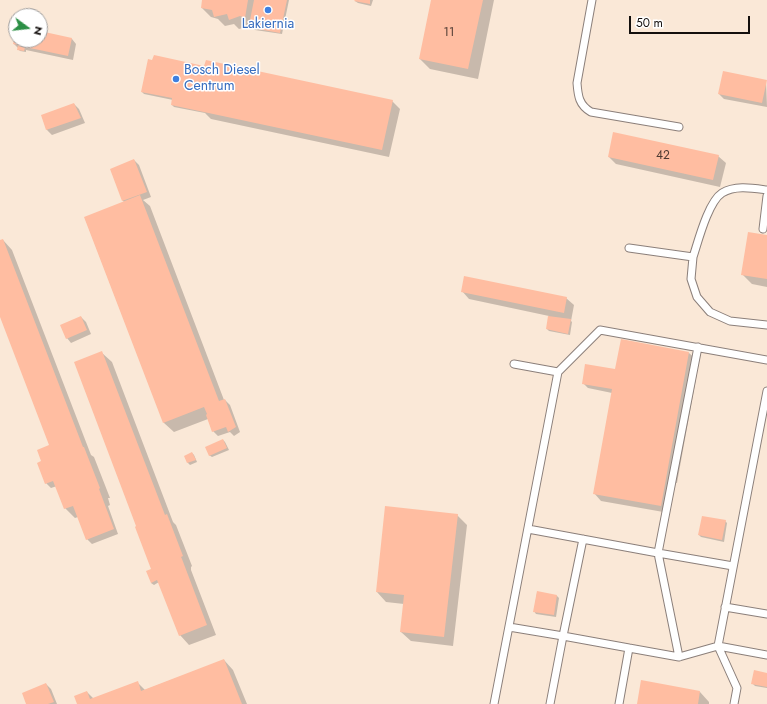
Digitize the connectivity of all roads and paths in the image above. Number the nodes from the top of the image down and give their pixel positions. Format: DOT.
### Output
graph roads {
  1 [pos="592,0"];
  2 [pos="679,127"];
  3 [pos="767,190"];
  4 [pos="767,196"];
  5 [pos="763,229"];
  6 [pos="629,248"];
  7 [pos="693,257"];
  8 [pos="767,325"];
  9 [pos="698,347"];
  10 [pos="767,360"];
  11 [pos="514,364"];
  12 [pos="558,372"];
  13 [pos="767,391"];
  14 [pos="528,529"];
  15 [pos="583,539"];
  16 [pos="658,552"];
  17 [pos="733,566"];
  18 [pos="725,606"];
  19 [pos="767,614"];
  20 [pos="509,627"];
  21 [pos="563,636"];
  22 [pos="718,646"];
  23 [pos="630,648"];
  24 [pos="767,655"];
  25 [pos="679,657"];
  26 [pos="494,704"];
  27 [pos="550,704"];
  28 [pos="619,704"];
  29 [pos="734,704"];
  1 -- 2 [label="lane"];
  3 -- 7 [label="lane"];
  4 -- 5 [label="lane"];
  6 -- 7 [label="lane"];
  7 -- 8 [label="lane"];
  9 -- 10 [label="lane"];
  9 -- 12 [label="lane"];
  9 -- 16 [label="lane"];
  11 -- 12 [label="lane"];
  12 -- 14 [label="lane"];
  13 -- 17 [label="lane"];
  14 -- 15 [label="lane"];
  14 -- 20 [label="lane"];
  15 -- 16 [label="lane"];
  15 -- 21 [label="lane"];
  16 -- 17 [label="lane"];
  16 -- 25 [label="lane"];
  17 -- 18 [label="lane"];
  18 -- 19 [label="lane"];
  18 -- 22 [label="lane"];
  20 -- 21 [label="lane"];
  20 -- 26 [label="lane"];
  21 -- 23 [label="lane"];
  21 -- 27 [label="lane"];
  22 -- 24 [label="lane"];
  22 -- 25 [label="lane"];
  22 -- 29 [label="lane"];
  23 -- 25 [label="lane"];
  23 -- 28 [label="lane"];
}
